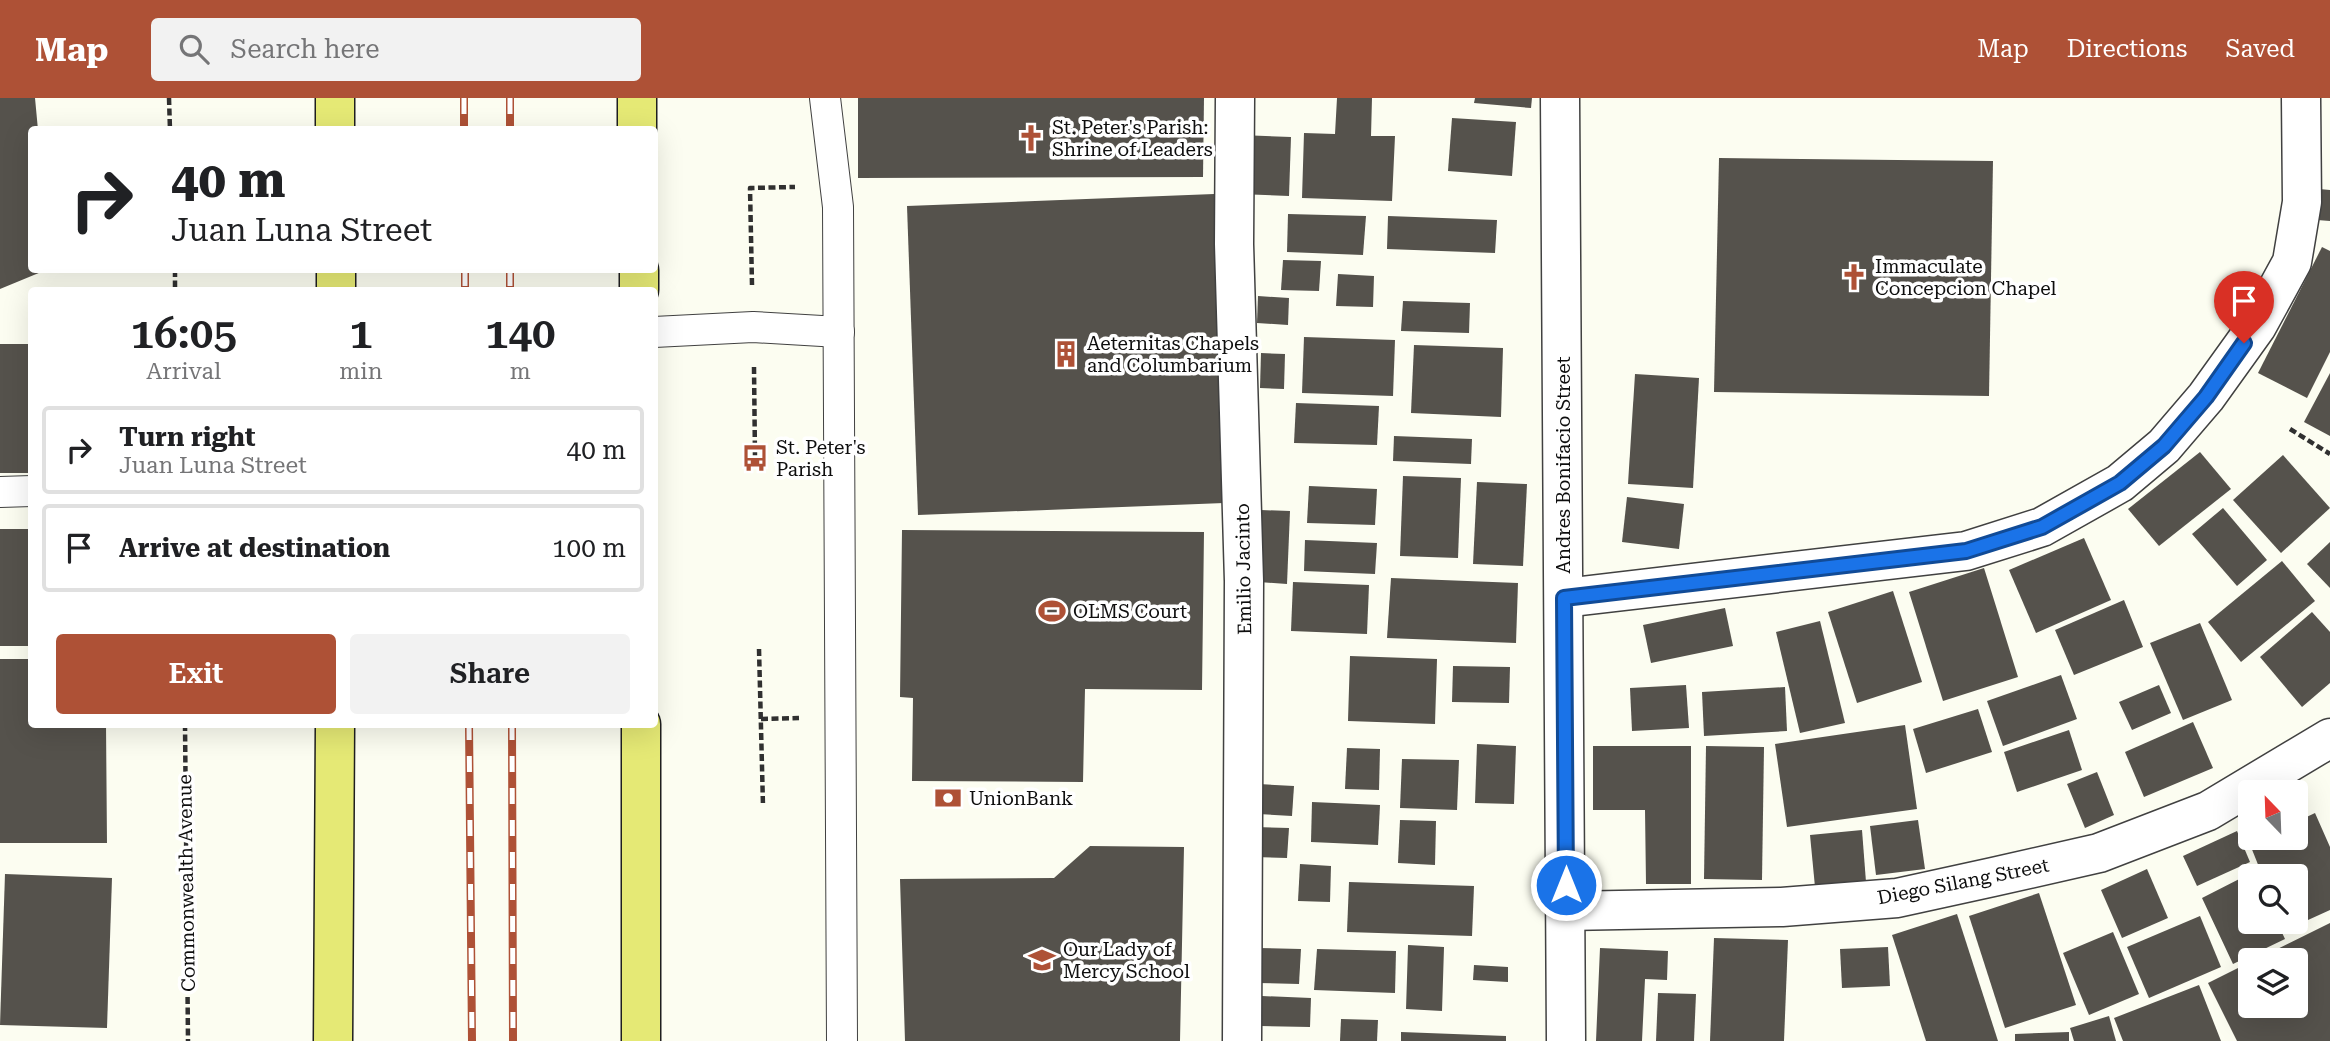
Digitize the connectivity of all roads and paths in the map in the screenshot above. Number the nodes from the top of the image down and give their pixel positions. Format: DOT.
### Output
graph roads {
  1 [pos="169,98"];
  2 [pos="335,98"];
  3 [pos="637,98"];
  4 [pos="825,98"];
  5 [pos="1235,98"];
  6 [pos="1560,98"];
  7 [pos="2301,98"];
  8 [pos="170,126"];
  9 [pos="335,126"];
  10 [pos="637,126"];
  11 [pos="658,332"];
  12 [pos="839,332"];
  13 [pos="2290,429"];
  14 [pos="2330,454"];
  15 [pos="28,491"];
  16 [pos="0,492"];
  17 [pos="1564,598"];
  18 [pos="759,649"];
  19 [pos="185,728"];
  20 [pos="335,728"];
  21 [pos="641,728"];
  22 [pos="2330,738"];
  23 [pos="762,806"];
  24 [pos="1566,911"];
  25 [pos="188,1041"];
  26 [pos="333,1041"];
  27 [pos="641,1041"];
  28 [pos="842,1041"];
  29 [pos="1242,1041"];
  30 [pos="1566,1041"];
  1 -- 8 [label="path"];
  2 -- 9 [label="main road"];
  3 -- 10 [label="main road"];
  4 -- 12 [label="lane"];
  5 -- 29 [label="street, Emilio Jacinto"];
  6 -- 17 [label="street, Andres Bonifacio Street"];
  7 -- 17 [label="street"];
  11 -- 12 [label="lane"];
  12 -- 28 [label="lane"];
  13 -- 14 [label="path"];
  15 -- 16 [label="lane"];
  17 -- 24 [label="street, Andres Bonifacio Street"];
  18 -- 23 [label="path"];
  19 -- 25 [label="path, Commonwealth Avenue"];
  20 -- 26 [label="main road"];
  21 -- 27 [label="main road"];
  22 -- 24 [label="street, Diego Silang Street"];
  24 -- 30 [label="street, Andres Bonifacio Street"];
}
